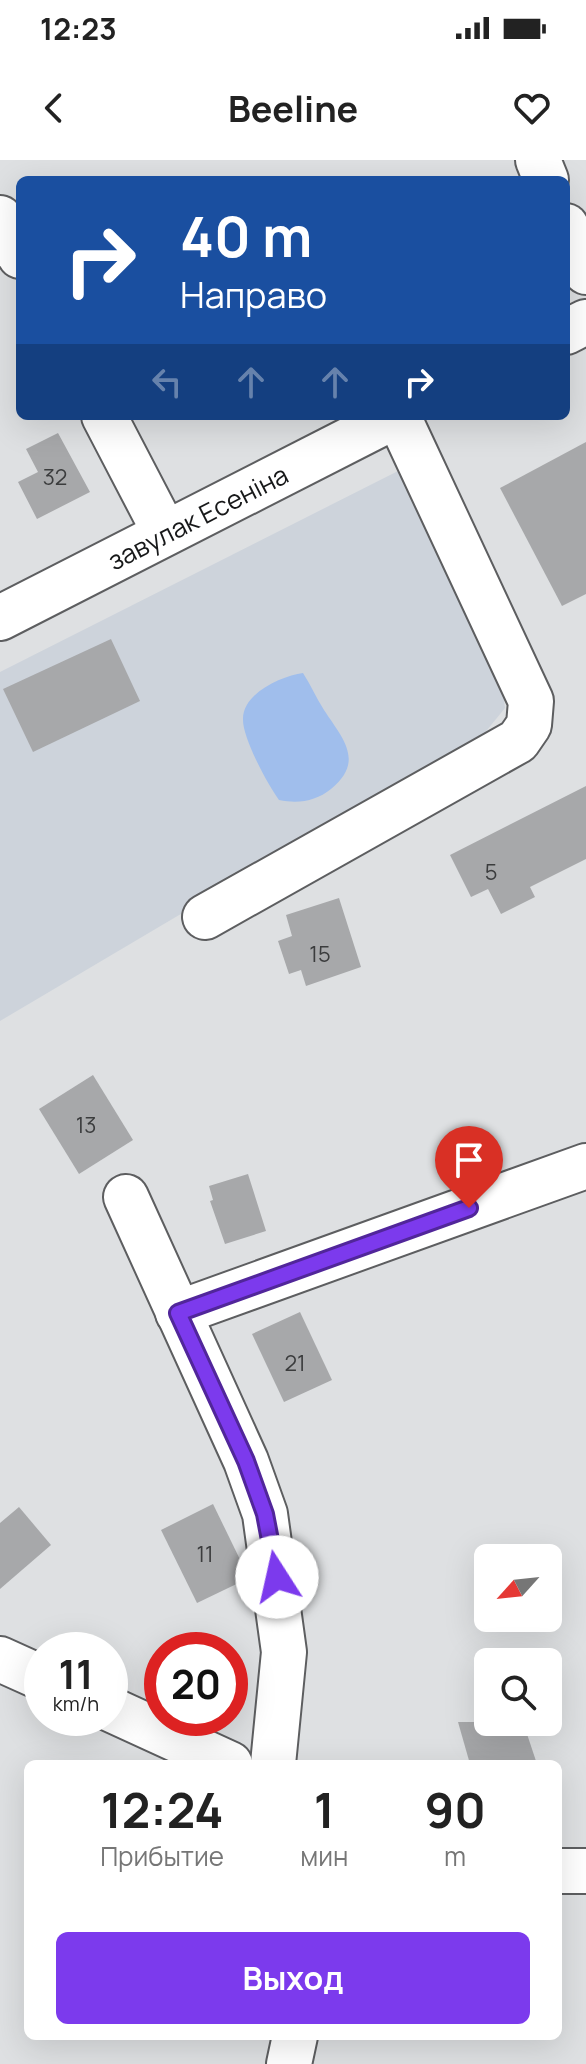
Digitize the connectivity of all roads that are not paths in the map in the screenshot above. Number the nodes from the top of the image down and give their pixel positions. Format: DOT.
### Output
graph roads {
  1 [pos="0,218"];
  2 [pos="570,235"];
  3 [pos="16,248"];
  4 [pos="586,272"];
  5 [pos="106,420"];
  6 [pos="389,420"];
  7 [pos="399,420"];
  8 [pos="165,533"];
  9 [pos="0,618"];
  10 [pos="205,917"];
  11 [pos="586,1166"];
  12 [pos="126,1197"];
  13 [pos="178,1313"];
  14 [pos="0,1659"];
  15 [pos="24,1670"];
  16 [pos="128,1717"];
  17 [pos="221,1760"];
  18 [pos="273,1760"];
  19 [pos="562,1871"];
  20 [pos="586,1871"];
  21 [pos="294,2040"];
  22 [pos="289,2064"];
  1 -- 3 [label="street"];
  2 -- 4 [label="street"];
  5 -- 8 [label="street"];
  6 -- 8 [label="street, завулак Есеніна"];
  7 -- 10 [label="street"];
  8 -- 9 [label="street, завулак Есеніна"];
  11 -- 13 [label="street"];
  12 -- 13 [label="street"];
  13 -- 18 [label="street"];
  14 -- 15 [label="street"];
  16 -- 17 [label="street"];
  19 -- 20 [label="street"];
  21 -- 22 [label="street"];
}
